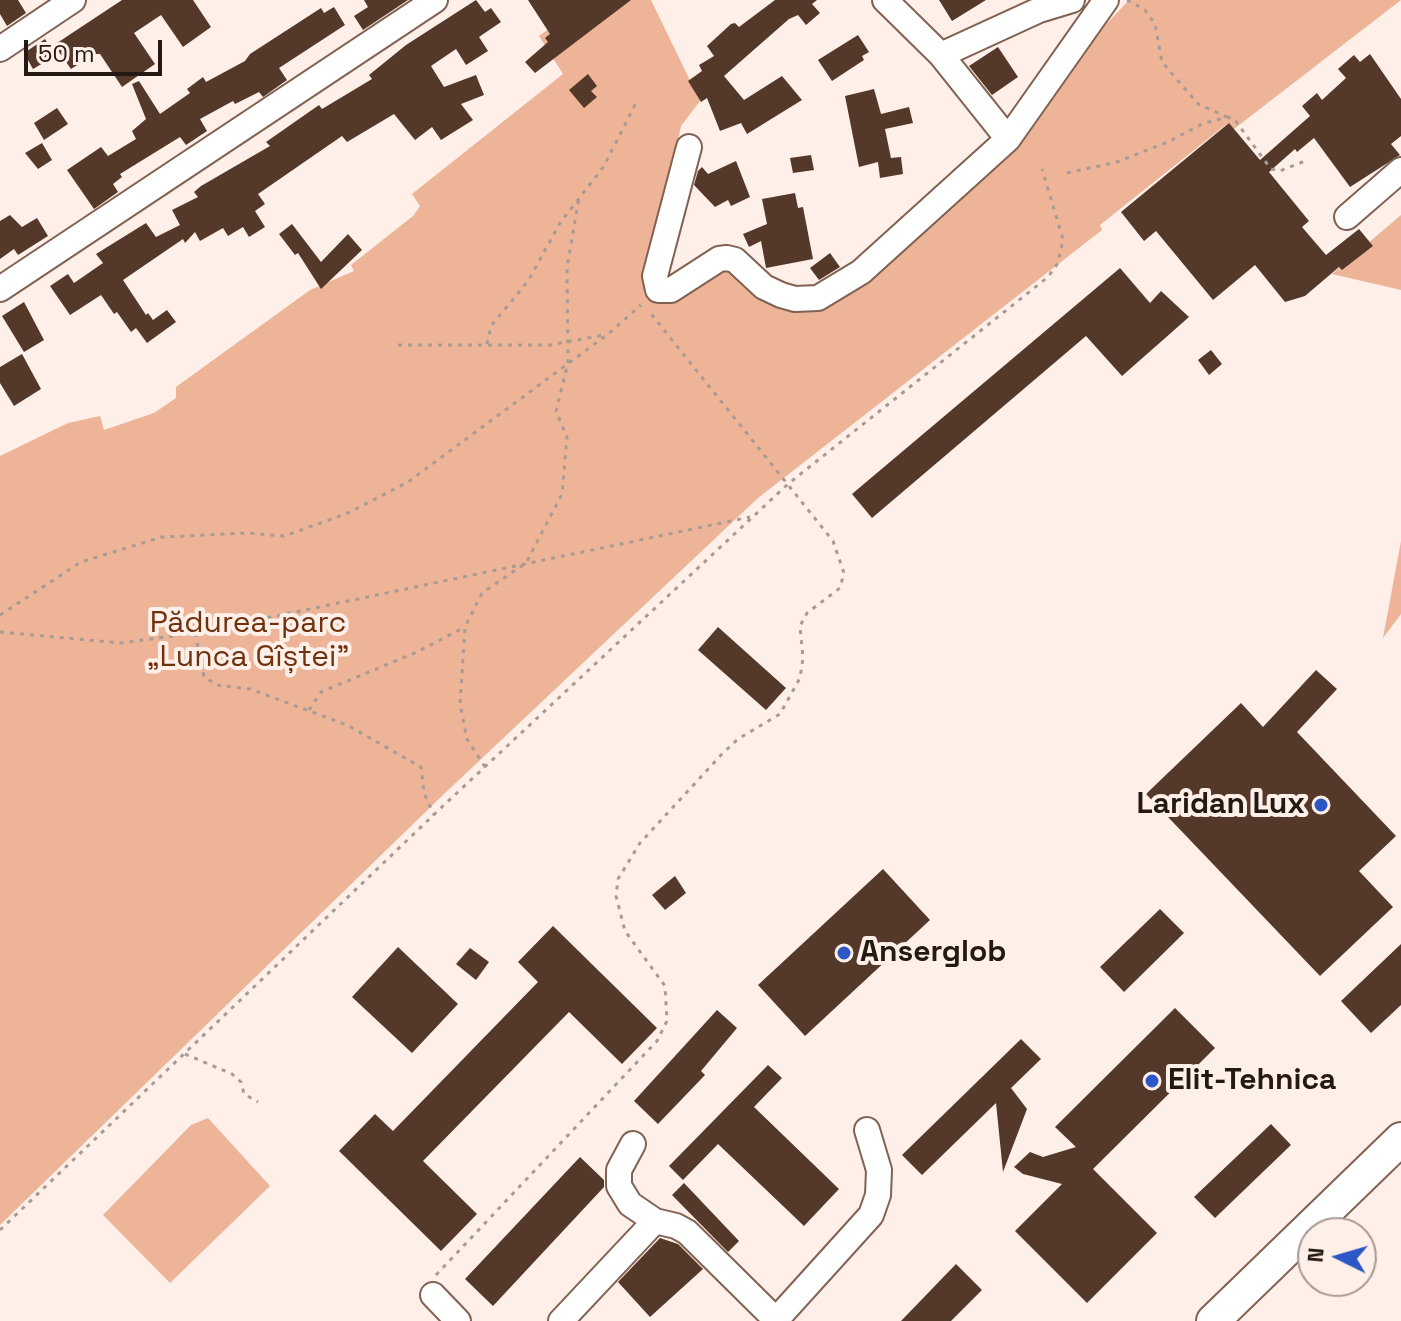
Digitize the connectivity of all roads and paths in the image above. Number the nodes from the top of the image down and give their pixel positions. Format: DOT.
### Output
graph roads {
  1 [pos="73,0"];
  2 [pos="435,0"];
  3 [pos="885,0"];
  4 [pos="1072,0"];
  5 [pos="1106,0"];
  6 [pos="1126,0"];
  7 [pos="0,49"];
  8 [pos="941,55"];
  9 [pos="636,103"];
  10 [pos="1227,117"];
  11 [pos="1008,139"];
  12 [pos="689,147"];
  13 [pos="1305,161"];
  14 [pos="1042,169"];
  15 [pos="1401,170"];
  16 [pos="1067,173"];
  17 [pos="579,198"];
  18 [pos="1347,217"];
  19 [pos="0,289"];
  20 [pos="608,334"];
  21 [pos="569,341"];
  22 [pos="487,344"];
  23 [pos="398,345"];
  24 [pos="568,363"];
  25 [pos="788,484"];
  26 [pos="754,516"];
  27 [pos="526,563"];
  28 [pos="0,615"];
  29 [pos="465,627"];
  30 [pos="0,632"];
  31 [pos="195,633"];
  32 [pos="308,710"];
  33 [pos="485,767"];
  34 [pos="434,815"];
  35 [pos="184,1054"];
  36 [pos="258,1102"];
  37 [pos="867,1130"];
  38 [pos="1401,1139"];
  39 [pos="633,1144"];
  40 [pos="655,1221"];
  41 [pos="0,1230"];
  42 [pos="433,1295"];
  43 [pos="777,1320"];
  44 [pos="458,1321"];
  45 [pos="561,1321"];
  46 [pos="1213,1321"];
  1 -- 7 [label="street"];
  2 -- 19 [label="street"];
  3 -- 8 [label="street"];
  4 -- 8 [label="street"];
  5 -- 11 [label="street"];
  6 -- 10 [label="path"];
  8 -- 11 [label="street"];
  9 -- 17 [label="path"];
  10 -- 13 [label="path"];
  10 -- 16 [label="path"];
  11 -- 12 [label="street"];
  14 -- 25 [label="path"];
  15 -- 18 [label="street"];
  17 -- 21 [label="path"];
  17 -- 22 [label="path"];
  20 -- 21 [label="path"];
  20 -- 24 [label="path"];
  20 -- 25 [label="path"];
  21 -- 22 [label="path"];
  21 -- 24 [label="path"];
  22 -- 23 [label="path"];
  24 -- 27 [label="path"];
  24 -- 28 [label="path"];
  25 -- 26 [label="path"];
  25 -- 42 [label="path"];
  26 -- 27 [label="path"];
  26 -- 33 [label="path"];
  27 -- 29 [label="path"];
  27 -- 31 [label="path"];
  29 -- 32 [label="path"];
  29 -- 33 [label="path"];
  30 -- 31 [label="path"];
  31 -- 32 [label="path"];
  32 -- 34 [label="path"];
  33 -- 34 [label="path"];
  34 -- 35 [label="path"];
  35 -- 36 [label="path"];
  35 -- 41 [label="path"];
  37 -- 43 [label="street"];
  38 -- 46 [label="main road"];
  39 -- 40 [label="street"];
  40 -- 43 [label="street"];
  40 -- 45 [label="street"];
  42 -- 44 [label="street"];
}
